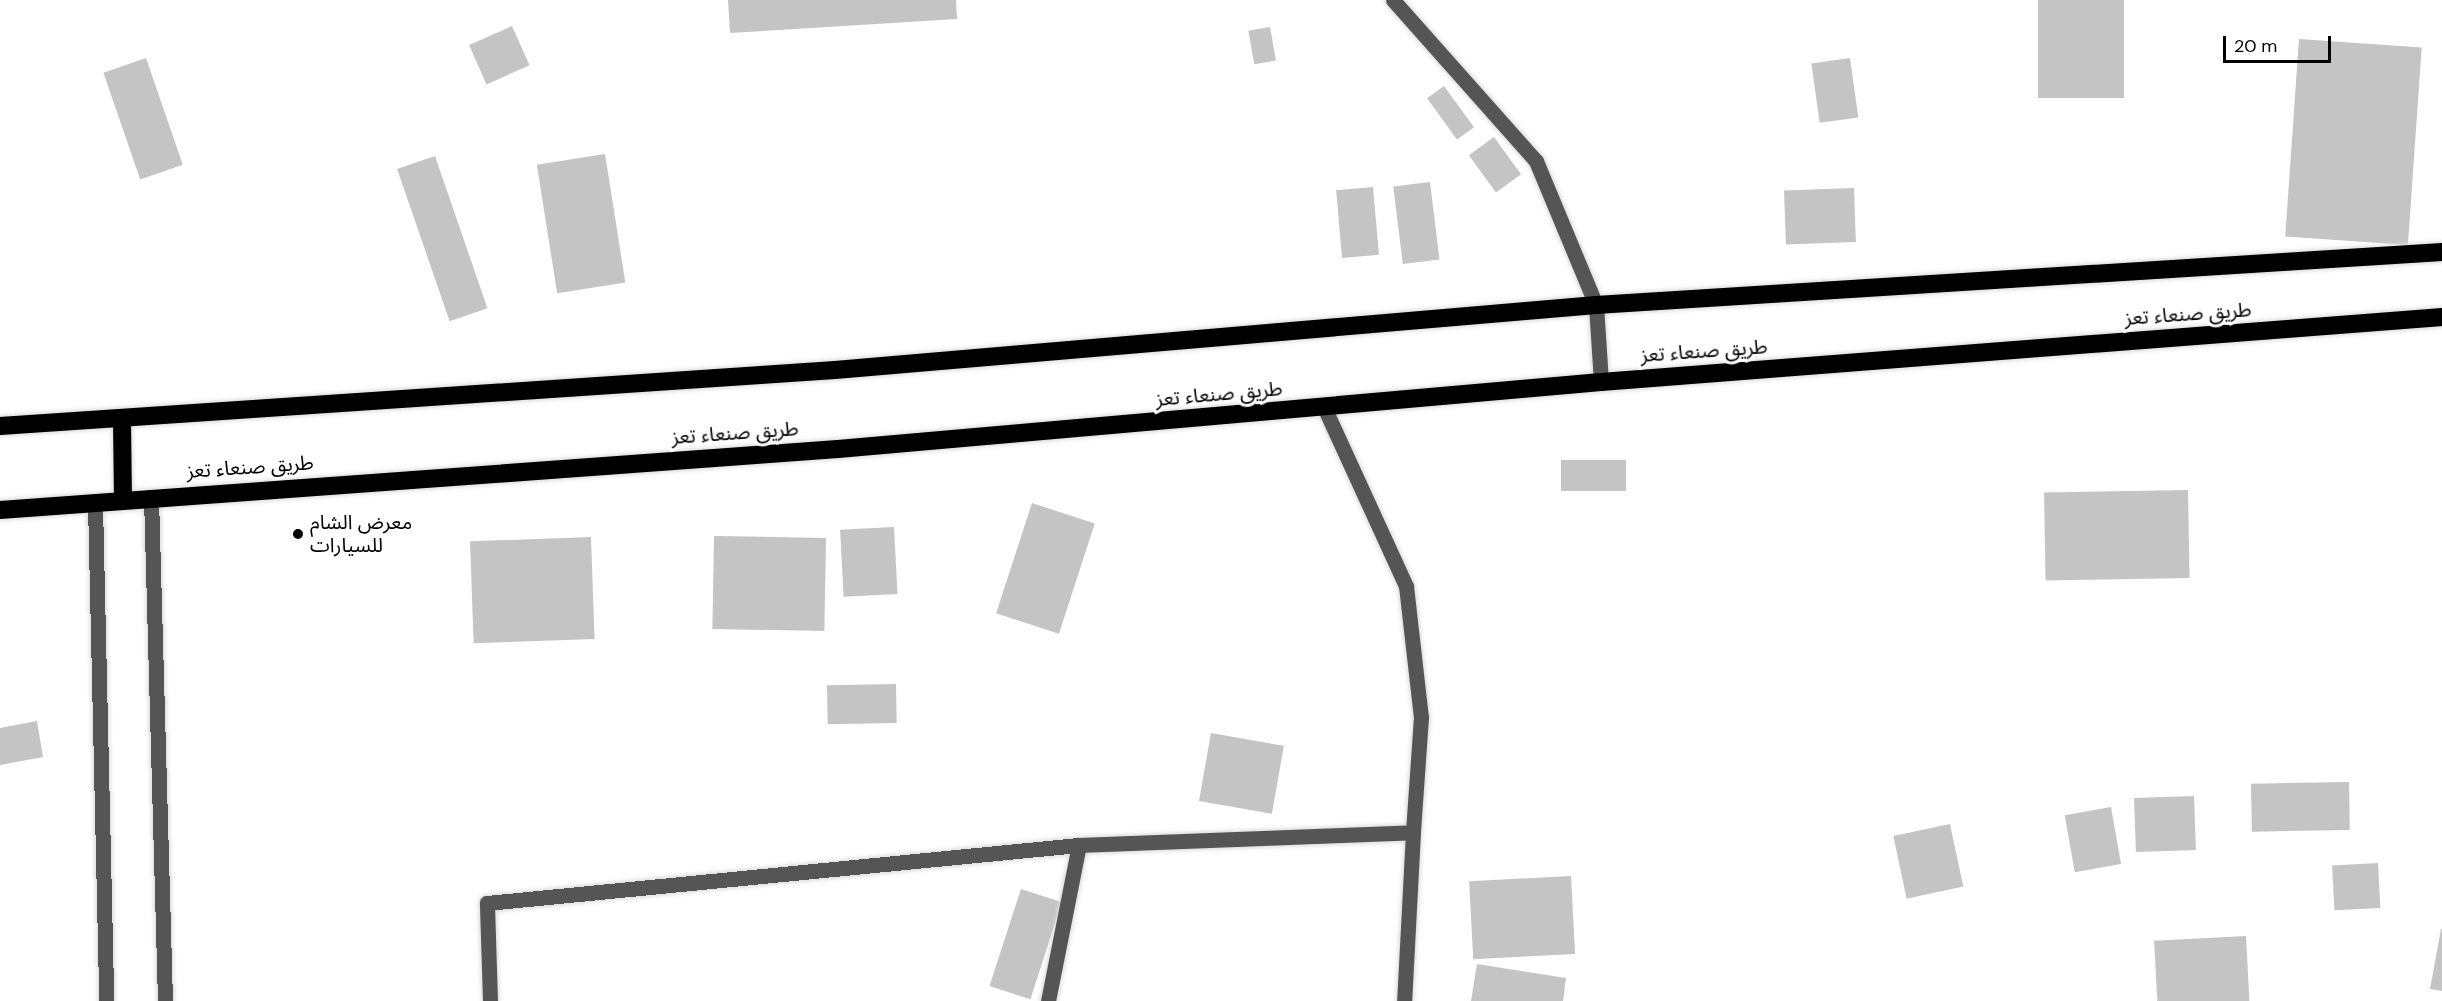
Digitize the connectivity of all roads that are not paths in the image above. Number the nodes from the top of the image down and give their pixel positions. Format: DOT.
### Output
graph roads {
  1 [pos="1393,0"];
  2 [pos="2442,252"];
  3 [pos="1596,305"];
  4 [pos="2442,317"];
  5 [pos="1601,382"];
  6 [pos="1324,407"];
  7 [pos="122,420"];
  8 [pos="0,426"];
  9 [pos="151,497"];
  10 [pos="123,500"];
  11 [pos="95,503"];
  12 [pos="0,510"];
  13 [pos="1413,832"];
  14 [pos="1079,845"];
  15 [pos="106,1001"];
  16 [pos="165,1001"];
  17 [pos="490,1001"];
  18 [pos="1048,1001"];
  19 [pos="1404,1001"];
  1 -- 3 [label="street"];
  2 -- 3 [label="highway"];
  3 -- 5 [label="street"];
  3 -- 7 [label="highway"];
  4 -- 5 [label="highway, طريق صنعاء تعز"];
  5 -- 6 [label="highway, طريق صنعاء تعز"];
  6 -- 9 [label="highway, طريق صنعاء تعز"];
  6 -- 13 [label="street"];
  7 -- 8 [label="highway"];
  7 -- 10 [label="highway"];
  9 -- 10 [label="highway, طريق صنعاء تعز"];
  9 -- 16 [label="street"];
  10 -- 11 [label="highway, طريق صنعاء تعز"];
  11 -- 12 [label="highway, طريق صنعاء تعز"];
  11 -- 15 [label="street"];
  13 -- 14 [label="street"];
  13 -- 19 [label="street"];
  14 -- 17 [label="street"];
  14 -- 18 [label="street"];
}
